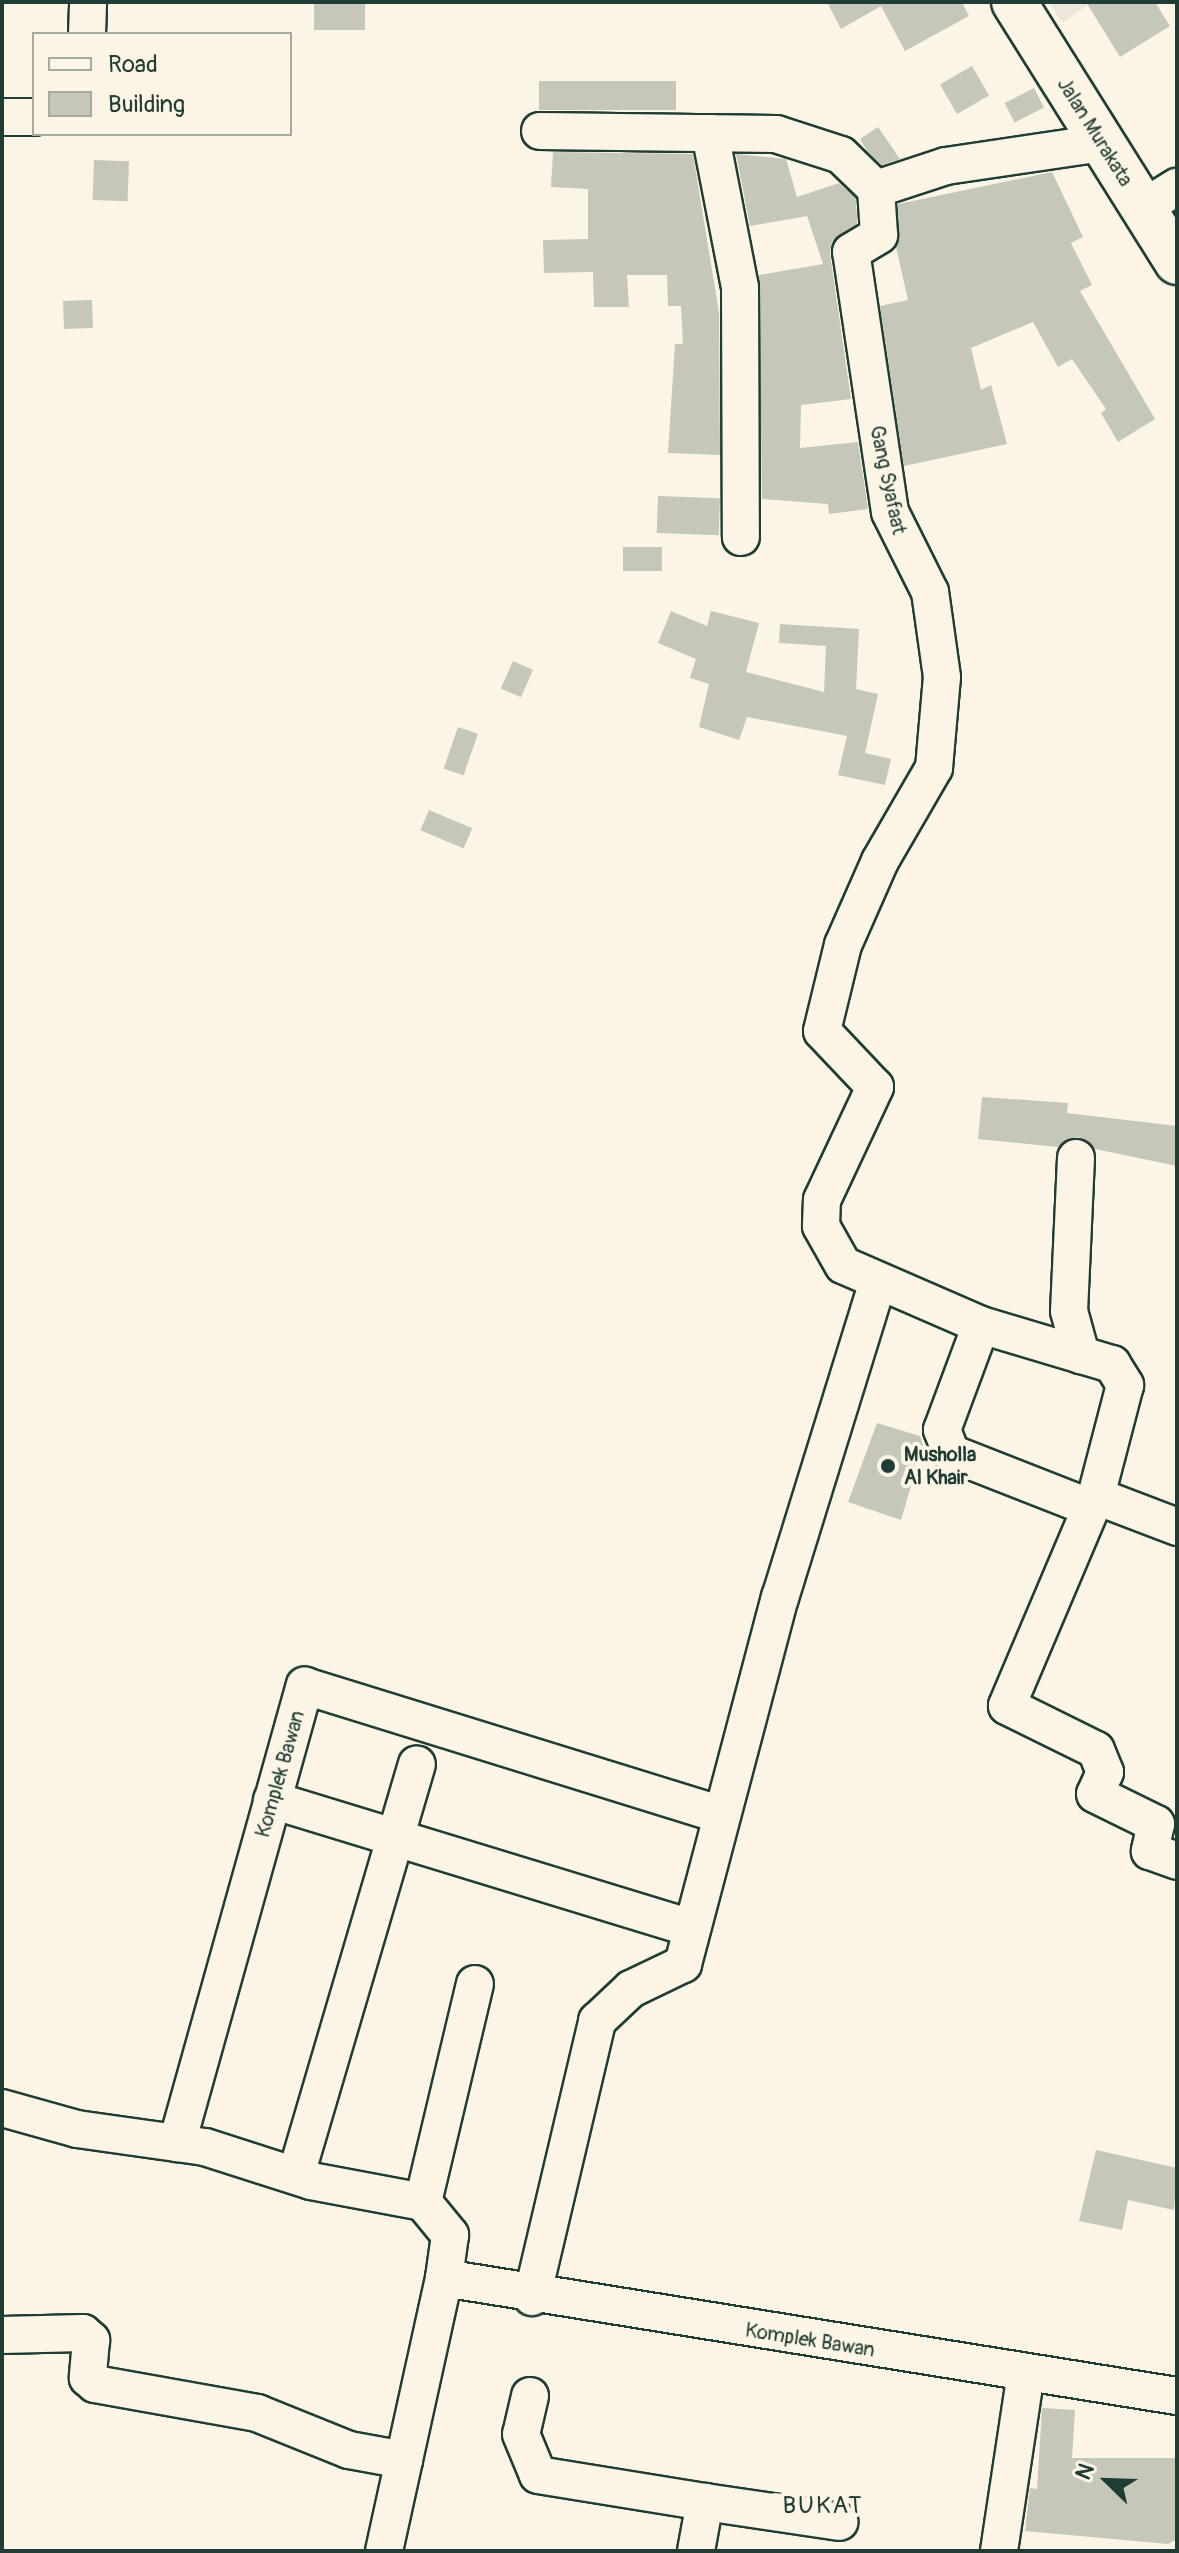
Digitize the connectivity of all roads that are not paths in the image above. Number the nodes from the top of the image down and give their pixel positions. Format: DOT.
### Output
graph roads {
  1 [pos="88,2"];
  2 [pos="1014,2"];
  3 [pos="87,32"];
  4 [pos="2,117"];
  5 [pos="32,117"];
  6 [pos="540,131"];
  7 [pos="710,133"];
  8 [pos="1102,143"];
  9 [pos="876,189"];
  10 [pos="1160,198"];
  11 [pos="1177,262"];
  12 [pos="741,537"];
  13 [pos="1076,1158"];
  14 [pos="878,1282"];
  15 [pos="981,1325"];
  16 [pos="1081,1355"];
  17 [pos="1093,1502"];
  18 [pos="1177,1527"];
  19 [pos="417,1764"];
  20 [pos="272,1800"];
  21 [pos="721,1815"];
  22 [pos="396,1836"];
  23 [pos="1177,1861"];
  24 [pos="691,1928"];
  25 [pos="475,1984"];
  26 [pos="2,2108"];
  27 [pos="177,2143"];
  28 [pos="296,2175"];
  29 [pos="423,2202"];
  30 [pos="444,2278"];
  31 [pos="532,2297"];
  32 [pos="2,2335"];
  33 [pos="1026,2373"];
  34 [pos="530,2396"];
  35 [pos="1177,2396"];
  36 [pos="404,2460"];
  37 [pos="705,2502"];
  38 [pos="840,2522"];
  39 [pos="384,2551"];
  40 [pos="696,2551"];
  41 [pos="999,2551"];
  1 -- 3 [label="street"];
  2 -- 8 [label="main road, Jalan Murakata"];
  4 -- 5 [label="street"];
  6 -- 7 [label="street"];
  7 -- 9 [label="street"];
  7 -- 12 [label="street"];
  8 -- 9 [label="street"];
  8 -- 10 [label="main road, Jalan Murakata"];
  9 -- 14 [label="street, Gang Syafaat"];
  10 -- 11 [label="main road, Jalan Murakata"];
  13 -- 16 [label="street"];
  14 -- 15 [label="street"];
  14 -- 21 [label="street"];
  15 -- 16 [label="street"];
  15 -- 17 [label="street"];
  16 -- 17 [label="street"];
  17 -- 18 [label="street"];
  17 -- 23 [label="street"];
  19 -- 22 [label="street"];
  20 -- 21 [label="street, Komplek Bawan"];
  20 -- 22 [label="street"];
  20 -- 27 [label="street, Komplek Bawan"];
  21 -- 24 [label="street"];
  22 -- 24 [label="street"];
  22 -- 28 [label="street"];
  24 -- 31 [label="street"];
  25 -- 29 [label="street"];
  26 -- 27 [label="street"];
  27 -- 28 [label="street"];
  28 -- 29 [label="street"];
  29 -- 30 [label="street"];
  30 -- 31 [label="street, Komplek Bawan"];
  30 -- 36 [label="street"];
  31 -- 33 [label="street, Komplek Bawan"];
  32 -- 36 [label="street"];
  33 -- 35 [label="street, Komplek Bawan"];
  33 -- 41 [label="street"];
  34 -- 37 [label="street"];
  36 -- 39 [label="street"];
  37 -- 38 [label="street"];
  37 -- 40 [label="street"];
}
